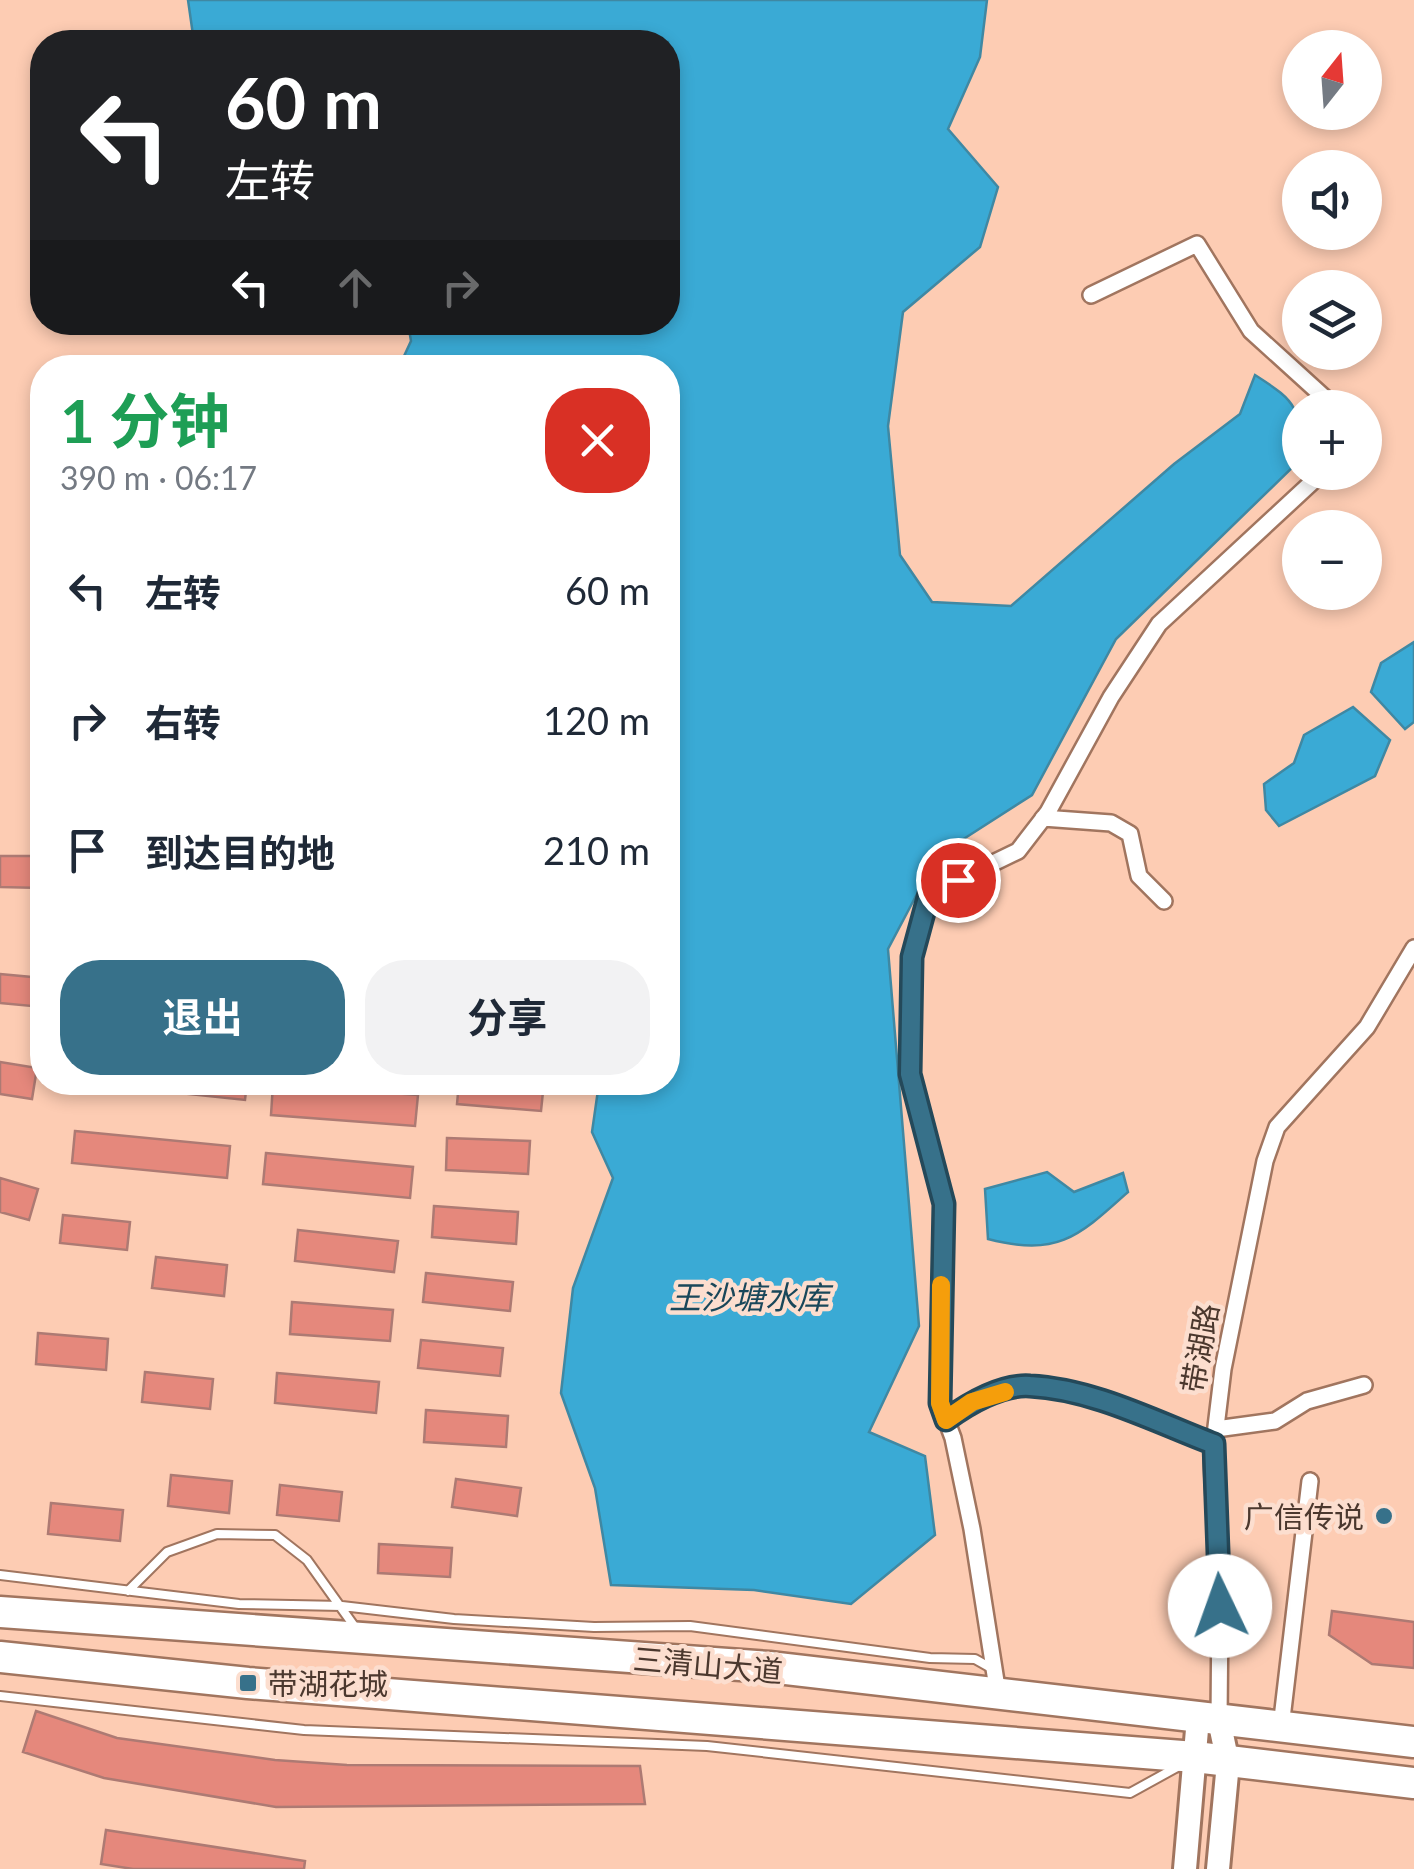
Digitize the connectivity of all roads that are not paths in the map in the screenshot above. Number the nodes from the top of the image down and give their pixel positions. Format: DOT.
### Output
graph roads {
  1 [pos="1092,295"];
  2 [pos="1316,390"];
  3 [pos="1304,490"];
  4 [pos="1043,818"];
  5 [pos="1164,900"];
  6 [pos="1414,948"];
  7 [pos="1364,1385"];
  8 [pos="946,1420"];
  9 [pos="1215,1437"];
  10 [pos="1310,1481"];
  11 [pos="0,1575"];
  12 [pos="128,1591"];
  13 [pos="342,1606"];
  14 [pos="0,1612"];
  15 [pos="362,1638"];
  16 [pos="0,1657"];
  17 [pos="996,1682"];
  18 [pos="0,1696"];
  19 [pos="1209,1719"];
  20 [pos="1281,1727"];
  21 [pos="1414,1742"];
  22 [pos="1195,1757"];
  23 [pos="1228,1762"];
  24 [pos="1414,1783"];
  25 [pos="1185,1869"];
  26 [pos="1218,1869"];
  1 -- 2 [label="street"];
  3 -- 4 [label="street"];
  4 -- 5 [label="street"];
  4 -- 8 [label="street"];
  6 -- 9 [label="street, 带湖路"];
  7 -- 9 [label="street"];
  8 -- 9 [label="street"];
  8 -- 17 [label="street"];
  9 -- 19 [label="street, 带湖路"];
  10 -- 20 [label="street"];
  11 -- 12 [label="lane"];
  12 -- 13 [label="lane"];
  12 -- 13 [label="lane"];
  13 -- 15 [label="lane"];
  13 -- 17 [label="lane"];
  14 -- 15 [label="highway, 三清山大道"];
  15 -- 17 [label="highway, 三清山大道"];
  16 -- 22 [label="highway, 三清山大道"];
  17 -- 19 [label="highway, 三清山大道"];
  18 -- 22 [label="lane"];
  19 -- 20 [label="highway, 三清山大道"];
  19 -- 22 [label="main road, 带湖路"];
  19 -- 23 [label="main road, 带湖路"];
  20 -- 21 [label="highway, 三清山大道"];
  22 -- 23 [label="highway, 三清山大道"];
  22 -- 25 [label="main road, 带湖路"];
  23 -- 24 [label="highway, 三清山大道"];
  23 -- 26 [label="main road, 带湖路"];
}
